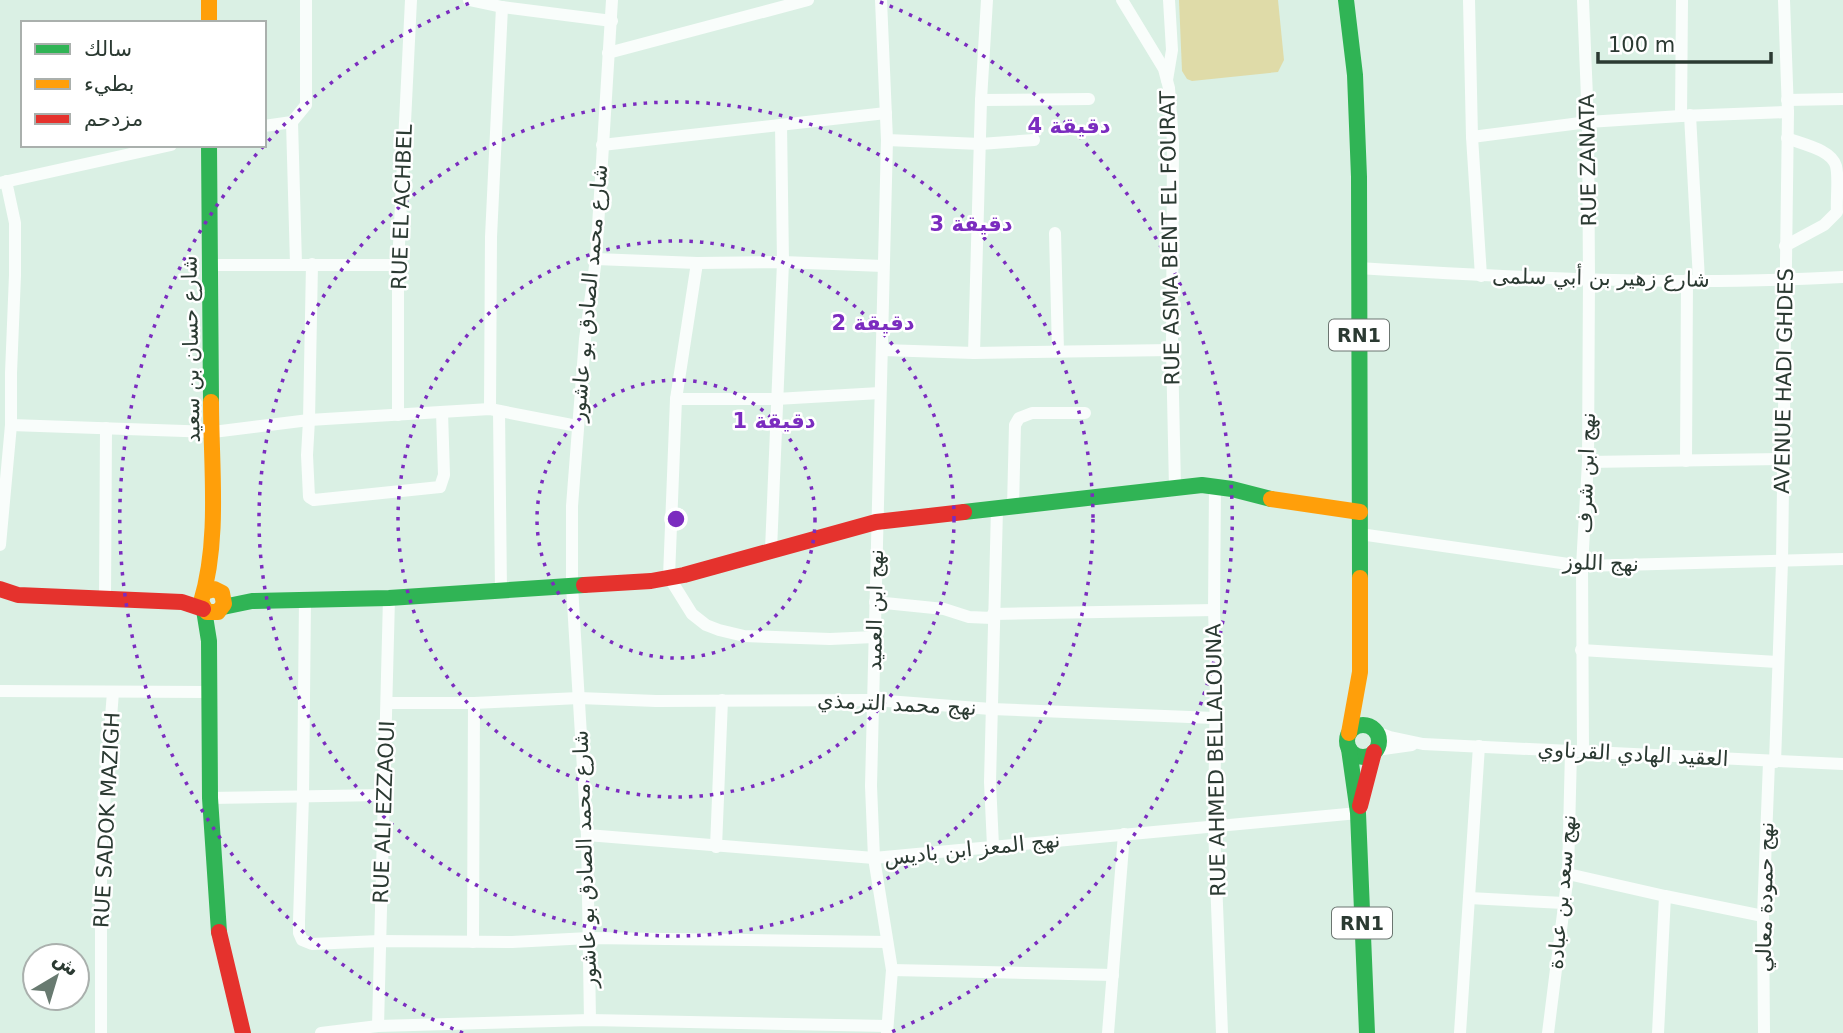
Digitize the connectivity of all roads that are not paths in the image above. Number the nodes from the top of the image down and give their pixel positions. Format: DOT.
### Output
graph roads {
  1 [pos="209,0"];
  2 [pos="306,0"];
  3 [pos="411,0"];
  4 [pos="469,0"];
  5 [pos="612,0"];
  6 [pos="808,0"];
  7 [pos="881,0"];
  8 [pos="987,0"];
  9 [pos="1122,0"];
  10 [pos="1169,0"];
  11 [pos="1346,0"];
  12 [pos="1469,0"];
  13 [pos="1583,0"];
  14 [pos="1682,0"];
  15 [pos="1784,0"];
  16 [pos="502,7"];
  17 [pos="209,21"];
  18 [pos="612,21"];
  19 [pos="608,53"];
  20 [pos="1167,81"];
  21 [pos="1089,99"];
  22 [pos="1843,99"];
  23 [pos="981,100"];
  24 [pos="1787,106"];
  25 [pos="886,113"];
  26 [pos="1686,115"];
  27 [pos="292,122"];
  28 [pos="1588,122"];
  29 [pos="781,125"];
  30 [pos="266,126"];
  31 [pos="1472,137"];
  32 [pos="1787,138"];
  33 [pos="887,140"];
  34 [pos="1034,140"];
  35 [pos="980,144"];
  36 [pos="602,145"];
  37 [pos="162,147"];
  38 [pos="209,147"];
  39 [pos="3,182"];
  40 [pos="1055,233"];
  41 [pos="1785,246"];
  42 [pos="596,259"];
  43 [pos="783,262"];
  44 [pos="697,263"];
  45 [pos="296,264"];
  46 [pos="312,264"];
  47 [pos="211,265"];
  48 [pos="398,265"];
  49 [pos="883,266"];
  50 [pos="1359,268"];
  51 [pos="1481,276"];
  52 [pos="1843,277"];
  53 [pos="1589,278"];
  54 [pos="1693,280"];
  55 [pos="1784,280"];
  56 [pos="1172,350"];
  57 [pos="883,351"];
  58 [pos="1058,351"];
  59 [pos="974,353"];
  60 [pos="880,393"];
  61 [pos="676,399"];
  62 [pos="776,399"];
  63 [pos="495,410"];
  64 [pos="442,412"];
  65 [pos="1085,413"];
  66 [pos="398,415"];
  67 [pos="309,420"];
  68 [pos="11,425"];
  69 [pos="577,426"];
  70 [pos="106,428"];
  71 [pos="213,432"];
  72 [pos="1783,459"];
  73 [pos="1686,461"];
  74 [pos="1588,462"];
  75 [pos="1215,487"];
  76 [pos="1175,488"];
  77 [pos="1005,508"];
  78 [pos="876,522"];
  79 [pos="1360,522"];
  80 [pos="0,545"];
  81 [pos="771,550"];
  82 [pos="1843,559"];
  83 [pos="1782,562"];
  84 [pos="1582,566"];
  85 [pos="669,577"];
  86 [pos="572,586"];
  87 [pos="0,589"];
  88 [pos="501,591"];
  89 [pos="104,598"];
  90 [pos="389,598"];
  91 [pos="305,600"];
  92 [pos="213,601"];
  93 [pos="875,602"];
  94 [pos="1214,610"];
  95 [pos="993,616"];
  96 [pos="874,637"];
  97 [pos="1581,650"];
  98 [pos="1777,662"];
  99 [pos="1360,672"];
  100 [pos="0,691"];
  101 [pos="209,691"];
  102 [pos="113,692"];
  103 [pos="579,698"];
  104 [pos="722,700"];
  105 [pos="874,700"];
  106 [pos="388,703"];
  107 [pos="474,703"];
  108 [pos="990,709"];
  109 [pos="1214,718"];
  110 [pos="1373,730"];
  111 [pos="1349,741"];
  112 [pos="1423,744"];
  113 [pos="1479,746"];
  114 [pos="1375,751"];
  115 [pos="1577,751"];
  116 [pos="1772,762"];
  117 [pos="1843,764"];
  118 [pos="383,795"];
  119 [pos="303,796"];
  120 [pos="210,799"];
  121 [pos="1358,813"];
  122 [pos="1214,828"];
  123 [pos="1124,834"];
  124 [pos="587,835"];
  125 [pos="993,846"];
  126 [pos="716,847"];
  127 [pos="874,859"];
  128 [pos="1567,874"];
  129 [pos="1665,896"];
  130 [pos="1469,898"];
  131 [pos="1564,903"];
  132 [pos="1763,916"];
  133 [pos="589,938"];
  134 [pos="379,941"];
  135 [pos="473,942"];
  136 [pos="887,942"];
  137 [pos="892,970"];
  138 [pos="1113,975"];
  139 [pos="590,1020"];
  140 [pos="377,1026"];
  141 [pos="535,1028"];
  142 [pos="887,1030"];
  143 [pos="101,1033"];
  144 [pos="243,1033"];
  145 [pos="321,1033"];
  146 [pos="1108,1033"];
  147 [pos="1222,1033"];
  148 [pos="1367,1033"];
  149 [pos="1460,1033"];
  150 [pos="1548,1033"];
  151 [pos="1658,1033"];
  152 [pos="1764,1033"];
  1 -- 17 [label="street"];
  2 -- 27 [label="street"];
  3 -- 48 [label="street, RUE EL ACHBEL"];
  4 -- 16 [label="street"];
  5 -- 18 [label="street, شارع محمد الصادق بو عاشور"];
  6 -- 19 [label="street"];
  7 -- 25 [label="street, نهج ابن العميد"];
  8 -- 23 [label="street"];
  9 -- 20 [label="street, RUE ASMA BENT EL FOURAT"];
  10 -- 20 [label="street"];
  11 -- 50 [label="street, RN1"];
  12 -- 31 [label="street"];
  13 -- 28 [label="street, RUE ZANATA"];
  14 -- 26 [label="street"];
  15 -- 24 [label="street, AVENUE HADI GHDES"];
  16 -- 18 [label="street"];
  16 -- 63 [label="street"];
  18 -- 19 [label="street, شارع محمد الصادق بو عاشور"];
  19 -- 36 [label="street, شارع محمد الصادق بو عاشور"];
  20 -- 56 [label="street, RUE ASMA BENT EL FOURAT"];
  21 -- 23 [label="street"];
  22 -- 24 [label="street"];
  23 -- 35 [label="street"];
  24 -- 26 [label="street"];
  24 -- 32 [label="street, AVENUE HADI GHDES"];
  25 -- 29 [label="street"];
  25 -- 33 [label="street, نهج ابن العميد"];
  26 -- 28 [label="street"];
  26 -- 54 [label="street"];
  27 -- 30 [label="street"];
  27 -- 45 [label="street"];
  28 -- 31 [label="street"];
  28 -- 53 [label="street, RUE ZANATA"];
  29 -- 36 [label="street"];
  29 -- 43 [label="street"];
  31 -- 51 [label="street"];
  32 -- 41 [label="street, AVENUE HADI GHDES"];
  32 -- 41 [label="street"];
  33 -- 35 [label="street"];
  33 -- 49 [label="street, نهج ابن العميد"];
  34 -- 35 [label="street"];
  35 -- 59 [label="street"];
  36 -- 42 [label="street, شارع محمد الصادق بو عاشور"];
  37 -- 39 [label="street"];
  38 -- 47 [label="street, شارع حسان بن سعيد"];
  39 -- 68 [label="street"];
  40 -- 58 [label="street"];
  41 -- 55 [label="street, AVENUE HADI GHDES"];
  42 -- 44 [label="street"];
  42 -- 69 [label="street, شارع محمد الصادق بو عاشور"];
  43 -- 44 [label="street"];
  43 -- 49 [label="street"];
  43 -- 62 [label="street"];
  44 -- 61 [label="street"];
  45 -- 46 [label="street"];
  45 -- 47 [label="street"];
  46 -- 48 [label="street"];
  46 -- 67 [label="street"];
  47 -- 71 [label="street, شارع حسان بن سعيد"];
  48 -- 66 [label="street, RUE EL ACHBEL"];
  49 -- 57 [label="street, نهج ابن العميد"];
  50 -- 51 [label="street, شارع زهير بن أبي سلمى"];
  50 -- 79 [label="street, RN1"];
  51 -- 53 [label="street, شارع زهير بن أبي سلمى"];
  52 -- 55 [label="street, شارع زهير بن أبي سلمى"];
  53 -- 54 [label="street, شارع زهير بن أبي سلمى"];
  53 -- 74 [label="street, نهج ابن شرف"];
  54 -- 55 [label="street, شارع زهير بن أبي سلمى"];
  54 -- 73 [label="street"];
  55 -- 72 [label="street, AVENUE HADI GHDES"];
  56 -- 58 [label="street"];
  56 -- 76 [label="street, RUE ASMA BENT EL FOURAT"];
  57 -- 59 [label="street"];
  57 -- 60 [label="street, نهج ابن العميد"];
  58 -- 59 [label="street"];
  60 -- 62 [label="street"];
  60 -- 78 [label="street, نهج ابن العميد"];
  61 -- 62 [label="street"];
  61 -- 85 [label="street"];
  62 -- 81 [label="street"];
  63 -- 64 [label="street"];
  63 -- 69 [label="street"];
  63 -- 88 [label="street"];
  64 -- 66 [label="street"];
  64 -- 67 [label="street"];
  65 -- 77 [label="street"];
  66 -- 67 [label="street"];
  67 -- 71 [label="street"];
  68 -- 70 [label="street"];
  68 -- 80 [label="street"];
  69 -- 86 [label="street, شارع محمد الصادق بو عاشور"];
  70 -- 71 [label="street"];
  70 -- 89 [label="street"];
  71 -- 92 [label="street, شارع حسان بن سعيد"];
  72 -- 73 [label="street"];
  72 -- 83 [label="street, AVENUE HADI GHDES"];
  73 -- 74 [label="street"];
  74 -- 84 [label="street, نهج ابن شرف"];
  75 -- 76 [label="street"];
  75 -- 79 [label="street"];
  75 -- 94 [label="street, RUE AHMED BELLALOUNA"];
  76 -- 77 [label="street"];
  77 -- 78 [label="street"];
  77 -- 95 [label="street"];
  78 -- 81 [label="street"];
  78 -- 93 [label="street, نهج ابن العميد"];
  79 -- 84 [label="street, نهج اللوز"];
  79 -- 99 [label="street, RN1"];
  81 -- 85 [label="street"];
  82 -- 83 [label="street, نهج اللوز"];
  83 -- 84 [label="street, نهج اللوز"];
  83 -- 98 [label="street, AVENUE HADI GHDES"];
  84 -- 97 [label="street, نهج ابن شرف"];
  85 -- 86 [label="street"];
  85 -- 96 [label="street"];
  86 -- 88 [label="street"];
  86 -- 103 [label="street, شارع محمد الصادق بو عاشور"];
  87 -- 89 [label="street"];
  88 -- 90 [label="street"];
  89 -- 92 [label="street"];
  90 -- 91 [label="street"];
  90 -- 106 [label="street, RUE ALI EZZAOUI"];
  91 -- 92 [label="street"];
  91 -- 119 [label="street"];
  92 -- 101 [label="street, شارع حسان بن سعيد"];
  93 -- 95 [label="street"];
  93 -- 96 [label="street, نهج ابن العميد"];
  94 -- 95 [label="street"];
  94 -- 109 [label="street, RUE AHMED BELLALOUNA"];
  95 -- 108 [label="street"];
  96 -- 105 [label="street, نهج ابن العميد"];
  97 -- 98 [label="street"];
  97 -- 115 [label="street, نهج ابن شرف"];
  98 -- 116 [label="street, AVENUE HADI GHDES"];
  99 -- 110 [label="street, RN1"];
  99 -- 111 [label="street, RN1"];
  100 -- 102 [label="street"];
  101 -- 102 [label="street"];
  101 -- 120 [label="street, شارع حسان بن سعيد"];
  102 -- 143 [label="street, RUE SADOK MAZIGH"];
  103 -- 104 [label="street, نهج محمد الترمذي"];
  103 -- 107 [label="street, نهج محمد الترمذي"];
  103 -- 124 [label="street, شارع محمد الصادق بو عاشور"];
  104 -- 105 [label="street, نهج محمد الترمذي"];
  104 -- 126 [label="street"];
  105 -- 108 [label="street, نهج محمد الترمذي"];
  105 -- 127 [label="street, نهج ابن العميد"];
  106 -- 107 [label="street, نهج محمد الترمذي"];
  106 -- 118 [label="street, RUE ALI EZZAOUI"];
  107 -- 135 [label="street"];
  108 -- 109 [label="street, نهج محمد الترمذي"];
  108 -- 125 [label="street"];
  109 -- 122 [label="street, RUE AHMED BELLALOUNA"];
  110 -- 111 [label="street"];
  110 -- 112 [label="street"];
  110 -- 114 [label="street, RN1"];
  111 -- 114 [label="street"];
  111 -- 121 [label="street, RN1"];
  112 -- 113 [label="street, العقيد الهادي القرناوي"];
  112 -- 114 [label="street"];
  113 -- 115 [label="street, العقيد الهادي القرناوي"];
  113 -- 130 [label="street"];
  114 -- 121 [label="street, RN1"];
  115 -- 116 [label="street, العقيد الهادي القرناوي"];
  115 -- 128 [label="street, نهج سعد بن عبادة"];
  116 -- 117 [label="street, العقيد الهادي القرناوي"];
  116 -- 132 [label="street, نهج حمودة معالي"];
  118 -- 119 [label="street"];
  118 -- 134 [label="street, RUE ALI EZZAOUI"];
  119 -- 120 [label="street"];
  119 -- 134 [label="street"];
  120 -- 144 [label="street, شارع حسان بن سعيد"];
  121 -- 122 [label="street, نهج المعز ابن باديس"];
  121 -- 148 [label="street, RN1"];
  122 -- 123 [label="street, نهج المعز ابن باديس"];
  122 -- 147 [label="street, RUE AHMED BELLALOUNA"];
  123 -- 125 [label="street, نهج المعز ابن باديس"];
  123 -- 138 [label="street"];
  124 -- 126 [label="street, نهج المعز ابن باديس"];
  124 -- 133 [label="street, شارع محمد الصادق بو عاشور"];
  125 -- 127 [label="street, نهج المعز ابن باديس"];
  126 -- 127 [label="street, نهج المعز ابن باديس"];
  127 -- 136 [label="street, نهج ابن العميد"];
  128 -- 129 [label="street"];
  128 -- 131 [label="street, نهج سعد بن عبادة"];
  129 -- 132 [label="street"];
  129 -- 151 [label="street"];
  130 -- 131 [label="street"];
  130 -- 149 [label="street"];
  131 -- 150 [label="street, نهج سعد بن عبادة"];
  132 -- 152 [label="street, نهج حمودة معالي"];
  133 -- 135 [label="street"];
  133 -- 136 [label="street"];
  133 -- 139 [label="street, شارع محمد الصادق بو عاشور"];
  134 -- 135 [label="street"];
  134 -- 140 [label="street, RUE ALI EZZAOUI"];
  136 -- 137 [label="street, نهج ابن العميد"];
  137 -- 138 [label="street"];
  137 -- 142 [label="street, نهج ابن العميد"];
  138 -- 146 [label="street"];
  139 -- 141 [label="street"];
  139 -- 142 [label="street"];
  140 -- 141 [label="street"];
  140 -- 145 [label="street"];
}
